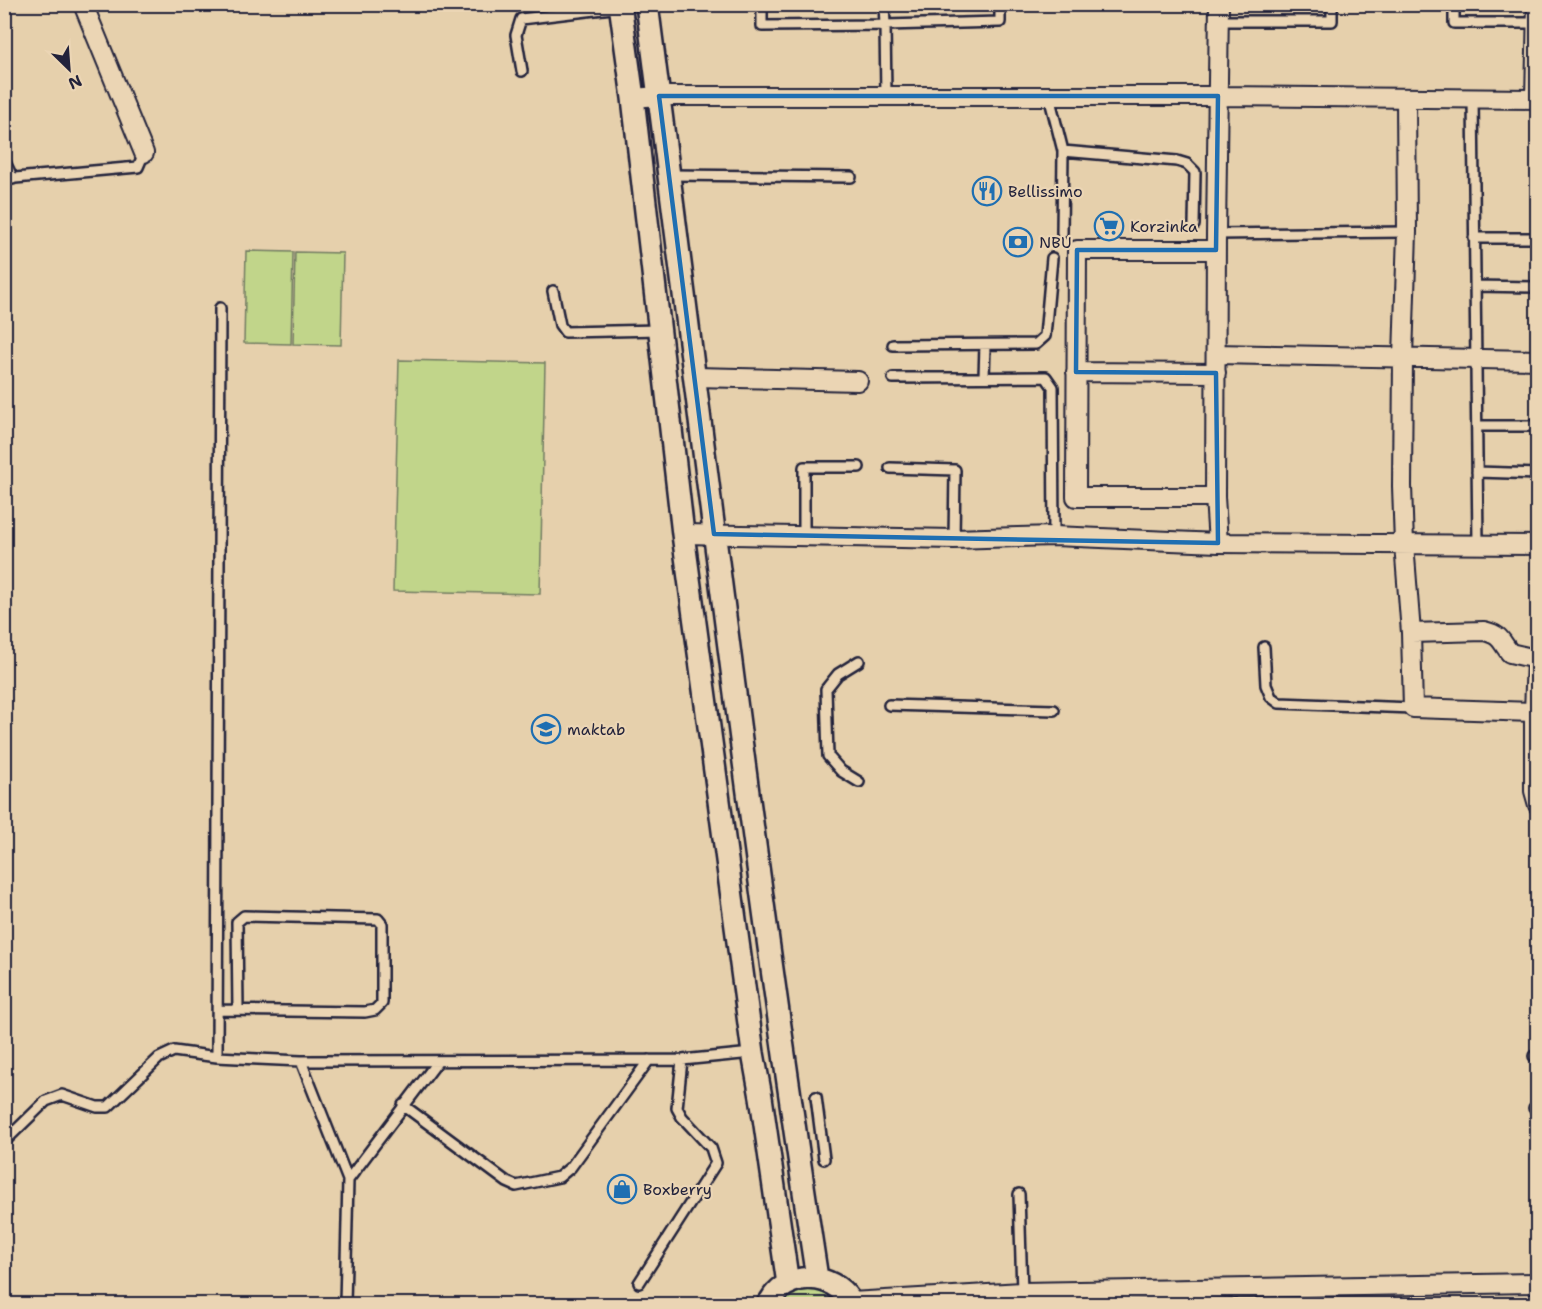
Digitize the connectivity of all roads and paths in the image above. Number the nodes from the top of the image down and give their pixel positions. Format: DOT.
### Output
graph roads {
  1 [pos="83,4"];
  2 [pos="647,4"];
  3 [pos="762,4"];
  4 [pos="884,4"];
  5 [pos="1000,4"];
  6 [pos="1332,4"];
  7 [pos="1454,4"];
  8 [pos="1537,4"];
  9 [pos="620,6"];
  10 [pos="1219,13"];
  11 [pos="1537,23"];
  12 [pos="885,25"];
  13 [pos="522,71"];
  14 [pos="659,96"];
  15 [pos="886,96"];
  16 [pos="1049,96"];
  17 [pos="1218,96"];
  18 [pos="633,98"];
  19 [pos="1406,98"];
  20 [pos="1473,98"];
  21 [pos="1536,99"];
  22 [pos="1063,151"];
  23 [pos="144,153"];
  24 [pos="4,160"];
  25 [pos="669,175"];
  26 [pos="851,177"];
  27 [pos="9,179"];
  28 [pos="1194,225"];
  29 [pos="1407,232"];
  30 [pos="1062,233"];
  31 [pos="1474,238"];
  32 [pos="1538,238"];
  33 [pos="1216,242"];
  34 [pos="1052,258"];
  35 [pos="1475,286"];
  36 [pos="1538,287"];
  37 [pos="553,291"];
  38 [pos="220,308"];
  39 [pos="660,330"];
  40 [pos="893,345"];
  41 [pos="985,345"];
  42 [pos="1216,354"];
  43 [pos="1403,357"];
  44 [pos="1476,359"];
  45 [pos="1538,360"];
  46 [pos="1076,372"];
  47 [pos="1216,373"];
  48 [pos="695,377"];
  49 [pos="984,377"];
  50 [pos="893,378"];
  51 [pos="858,381"];
  52 [pos="1477,426"];
  53 [pos="1538,426"];
  54 [pos="859,467"];
  55 [pos="890,468"];
  56 [pos="1477,472"];
  57 [pos="1538,474"];
  58 [pos="1215,497"];
  59 [pos="683,534"];
  60 [pos="714,534"];
  61 [pos="1054,536"];
  62 [pos="804,537"];
  63 [pos="954,539"];
  64 [pos="1218,543"];
  65 [pos="1404,544"];
  66 [pos="1478,544"];
  67 [pos="1538,545"];
  68 [pos="1411,633"];
  69 [pos="1264,647"];
  70 [pos="1537,659"];
  71 [pos="859,661"];
  72 [pos="889,705"];
  73 [pos="1413,708"];
  74 [pos="1054,710"];
  75 [pos="1534,712"];
  76 [pos="859,782"];
  77 [pos="1538,805"];
  78 [pos="218,1010"];
  79 [pos="238,1010"];
  80 [pos="753,1053"];
  81 [pos="217,1057"];
  82 [pos="649,1060"];
  83 [pos="682,1060"];
  84 [pos="301,1061"];
  85 [pos="438,1061"];
  86 [pos="816,1097"];
  87 [pos="403,1105"];
  88 [pos="4,1142"];
  89 [pos="824,1159"];
  90 [pos="348,1180"];
  91 [pos="1019,1194"];
  92 [pos="816,1278"];
  93 [pos="639,1283"];
  94 [pos="1538,1283"];
  95 [pos="788,1284"];
  96 [pos="1022,1292"];
  97 [pos="852,1303"];
  98 [pos="345,1305"];
  99 [pos="768,1305"];
  1 -- 23 [label="street"];
  2 -- 14 [label="street"];
  3 -- 12 [label="lane"];
  4 -- 12 [label="lane"];
  5 -- 12 [label="lane"];
  6 -- 10 [label="lane"];
  7 -- 11 [label="lane"];
  8 -- 11 [label="street"];
  9 -- 13 [label="lane"];
  9 -- 18 [label="street"];
  10 -- 17 [label="street"];
  11 -- 21 [label="street"];
  12 -- 15 [label="lane"];
  14 -- 15 [label="street"];
  14 -- 18 [label="street"];
  14 -- 25 [label="street"];
  15 -- 16 [label="street"];
  16 -- 17 [label="street"];
  16 -- 22 [label="lane"];
  17 -- 19 [label="street"];
  17 -- 33 [label="street"];
  18 -- 39 [label="street"];
  19 -- 20 [label="street"];
  19 -- 29 [label="street"];
  20 -- 21 [label="street"];
  20 -- 31 [label="lane"];
  22 -- 28 [label="lane"];
  22 -- 30 [label="lane"];
  23 -- 27 [label="lane"];
  24 -- 27 [label="lane"];
  25 -- 26 [label="lane"];
  25 -- 48 [label="street"];
  29 -- 33 [label="lane"];
  29 -- 43 [label="street"];
  31 -- 32 [label="lane"];
  31 -- 35 [label="lane"];
  33 -- 42 [label="street"];
  33 -- 46 [label="street"];
  34 -- 41 [label="lane"];
  35 -- 36 [label="lane"];
  35 -- 44 [label="lane"];
  37 -- 39 [label="lane"];
  38 -- 78 [label="lane"];
  39 -- 59 [label="street"];
  40 -- 41 [label="lane"];
  41 -- 49 [label="lane"];
  42 -- 43 [label="street"];
  42 -- 47 [label="street"];
  43 -- 44 [label="street"];
  43 -- 65 [label="street"];
  44 -- 45 [label="street"];
  44 -- 52 [label="lane"];
  46 -- 47 [label="street"];
  46 -- 58 [label="street"];
  47 -- 58 [label="street"];
  48 -- 51 [label="street"];
  48 -- 60 [label="street"];
  49 -- 50 [label="lane"];
  49 -- 61 [label="lane"];
  52 -- 53 [label="lane"];
  52 -- 56 [label="lane"];
  54 -- 62 [label="lane"];
  55 -- 63 [label="lane"];
  56 -- 57 [label="lane"];
  56 -- 66 [label="lane"];
  58 -- 64 [label="street"];
  59 -- 60 [label="street"];
  59 -- 80 [label="street"];
  60 -- 62 [label="street"];
  60 -- 92 [label="street"];
  61 -- 63 [label="street"];
  61 -- 64 [label="street"];
  62 -- 63 [label="street"];
  64 -- 65 [label="street"];
  65 -- 66 [label="street"];
  65 -- 68 [label="street"];
  66 -- 67 [label="street"];
  68 -- 70 [label="street"];
  68 -- 73 [label="street"];
  69 -- 73 [label="lane"];
  70 -- 75 [label="street"];
  71 -- 76 [label="lane"];
  72 -- 74 [label="lane"];
  73 -- 75 [label="street"];
  75 -- 77 [label="street"];
  78 -- 79 [label="lane"];
  78 -- 81 [label="lane"];
  79 -- 79 [label="lane"];
  80 -- 83 [label="lane"];
  80 -- 95 [label="street"];
  81 -- 84 [label="lane"];
  81 -- 88 [label="lane"];
  82 -- 83 [label="lane"];
  82 -- 85 [label="lane"];
  82 -- 87 [label="lane"];
  83 -- 93 [label="lane"];
  84 -- 85 [label="lane"];
  84 -- 90 [label="lane"];
  85 -- 87 [label="lane"];
  86 -- 89 [label="lane"];
  87 -- 90 [label="lane"];
  90 -- 98 [label="lane"];
  91 -- 96 [label="lane"];
  92 -- 95 [label="street"];
  92 -- 97 [label="street"];
  94 -- 96 [label="street"];
  95 -- 99 [label="street"];
  96 -- 97 [label="street"];
}
